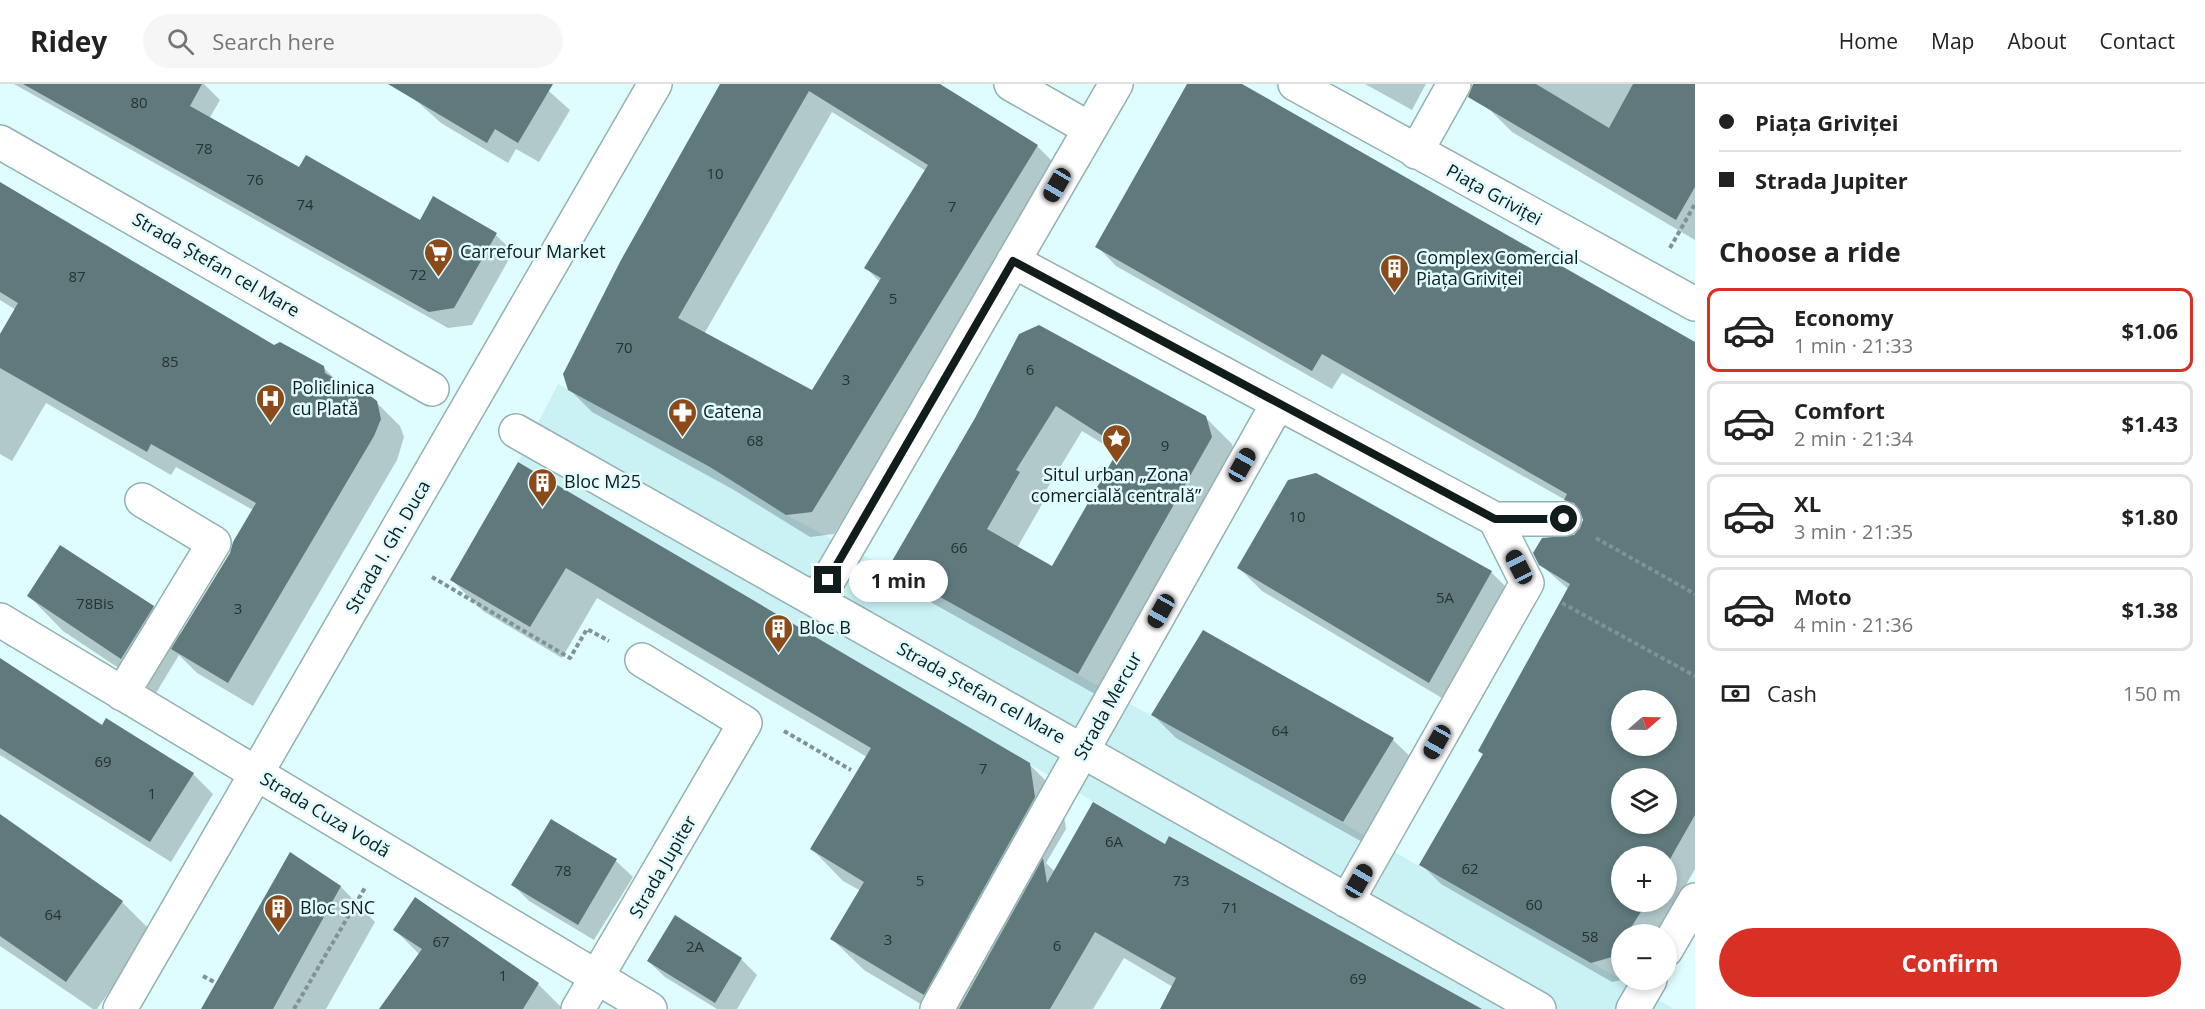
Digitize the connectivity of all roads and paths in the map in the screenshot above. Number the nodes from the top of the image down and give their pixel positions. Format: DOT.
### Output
graph roads {
  1 [pos="655,84"];
  2 [pos="1011,84"];
  3 [pos="1116,84"];
  4 [pos="1295,84"];
  5 [pos="1454,84"];
  6 [pos="1090,129"];
  7 [pos="0,142"];
  8 [pos="1416,152"];
  9 [pos="1695,204"];
  10 [pos="1013,261"];
  11 [pos="1651,280"];
  12 [pos="1695,304"];
  13 [pos="432,389"];
  14 [pos="1278,403"];
  15 [pos="516,430"];
  16 [pos="142,500"];
  17 [pos="1495,519"];
  18 [pos="1564,519"];
  19 [pos="432,578"];
  20 [pos="1527,583"];
  21 [pos="1695,594"];
  22 [pos="817,600"];
  23 [pos="0,621"];
  24 [pos="587,629"];
  25 [pos="642,660"];
  26 [pos="1695,676"];
  27 [pos="122,694"];
  28 [pos="746,723"];
  29 [pos="1083,751"];
  30 [pos="851,770"];
  31 [pos="257,774"];
  32 [pos="367,884"];
  33 [pos="1695,900"];
  34 [pos="1347,901"];
  35 [pos="1677,931"];
  36 [pos="203,976"];
  37 [pos="598,978"];
  38 [pos="216,983"];
  39 [pos="1644,990"];
  40 [pos="120,1009"];
  41 [pos="294,1009"];
  42 [pos="578,1009"];
  43 [pos="650,1009"];
  44 [pos="938,1009"];
  45 [pos="1539,1009"];
  46 [pos="1633,1009"];
  1 -- 31 [label="street, Strada I. Gh. Duca"];
  2 -- 6 [label="street"];
  3 -- 6 [label="street"];
  4 -- 8 [label="street, Piața Griviței"];
  5 -- 8 [label="street"];
  6 -- 10 [label="street"];
  7 -- 13 [label="street, Strada Ștefan cel Mare"];
  8 -- 11 [label="street, Piața Griviței"];
  9 -- 11 [label="path"];
  10 -- 14 [label="street"];
  10 -- 22 [label="street"];
  11 -- 12 [label="street, Piața Griviței"];
  14 -- 17 [label="street"];
  14 -- 29 [label="street, Strada Mercur"];
  15 -- 22 [label="street, Strada Ștefan cel Mare"];
  16 -- 27 [label="street"];
  17 -- 18 [label="street"];
  17 -- 20 [label="street"];
  18 -- 21 [label="path"];
  19 -- 24 [label="path"];
  20 -- 26 [label="path"];
  20 -- 34 [label="street"];
  22 -- 29 [label="street, Strada Ștefan cel Mare"];
  23 -- 27 [label="street, Strada Cuza Vodă"];
  25 -- 28 [label="street"];
  27 -- 31 [label="street, Strada Cuza Vodă"];
  28 -- 30 [label="path"];
  28 -- 37 [label="street, Strada Jupiter"];
  29 -- 34 [label="street, Strada Ștefan cel Mare"];
  29 -- 44 [label="street, Strada Mercur"];
  31 -- 37 [label="street, Strada Cuza Vodă"];
  31 -- 40 [label="street, Strada I. Gh. Duca"];
  32 -- 41 [label="path"];
  33 -- 35 [label="street"];
  34 -- 45 [label="street, Strada Ștefan cel Mare"];
  36 -- 38 [label="path"];
  37 -- 42 [label="street, Strada Jupiter"];
  37 -- 43 [label="street, Strada Cuza Vodă"];
  39 -- 46 [label="street"];
}
